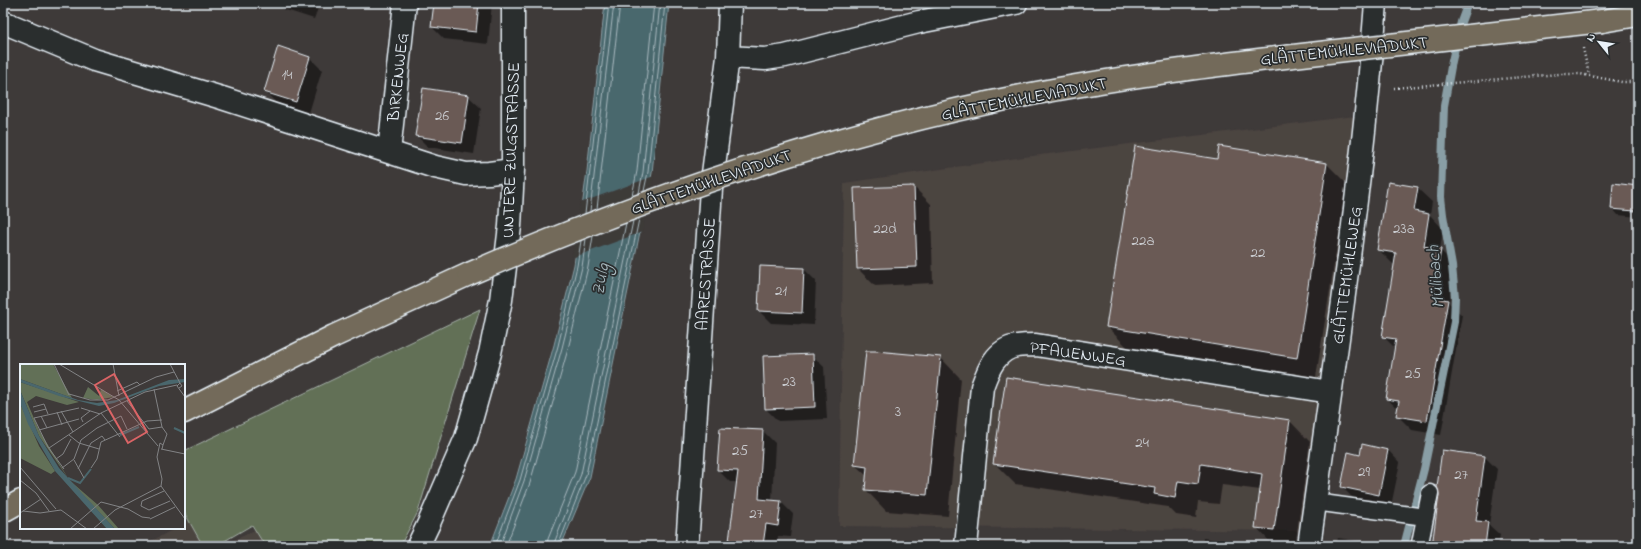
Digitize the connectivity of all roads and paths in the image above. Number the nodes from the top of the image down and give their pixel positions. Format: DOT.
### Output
graph roads {
  1 [pos="405,3"];
  2 [pos="513,3"];
  3 [pos="730,3"];
  4 [pos="1016,3"];
  5 [pos="1376,3"];
  6 [pos="1638,16"];
  7 [pos="3,22"];
  8 [pos="728,57"];
  9 [pos="1638,82"];
  10 [pos="1369,90"];
  11 [pos="389,152"];
  12 [pos="513,170"];
  13 [pos="1330,392"];
  14 [pos="185,411"];
  15 [pos="1430,493"];
  16 [pos="20,502"];
  17 [pos="1315,502"];
  18 [pos="3,511"];
  19 [pos="1416,516"];
  20 [pos="1420,543"];
  21 [pos="418,546"];
  22 [pos="687,546"];
  23 [pos="966,546"];
  24 [pos="1308,546"];
  1 -- 11 [label="street, BIRKENWEG"];
  2 -- 12 [label="street, UNTERE ZULGSTRASSE"];
  3 -- 8 [label="street, AARESTRASSE"];
  4 -- 8 [label="street"];
  5 -- 10 [label="street, GLÄTTEMÜHLEWEG"];
  6 -- 14 [label="highway, GLÄTTEMÜHLEVIADUKT, bridge"];
  7 -- 11 [label="street"];
  8 -- 22 [label="street, AARESTRASSE"];
  9 -- 10 [label="path"];
  10 -- 13 [label="street, GLÄTTEMÜHLEWEG"];
  11 -- 12 [label="street"];
  12 -- 21 [label="street, UNTERE ZULGSTRASSE"];
  13 -- 17 [label="street, GLÄTTEMÜHLEWEG"];
  13 -- 23 [label="street, PFAUENWEG"];
  15 -- 19 [label="lane"];
  16 -- 18 [label="highway"];
  17 -- 19 [label="lane"];
  17 -- 24 [label="street, GLÄTTEMÜHLEWEG"];
  19 -- 20 [label="lane"];
}
